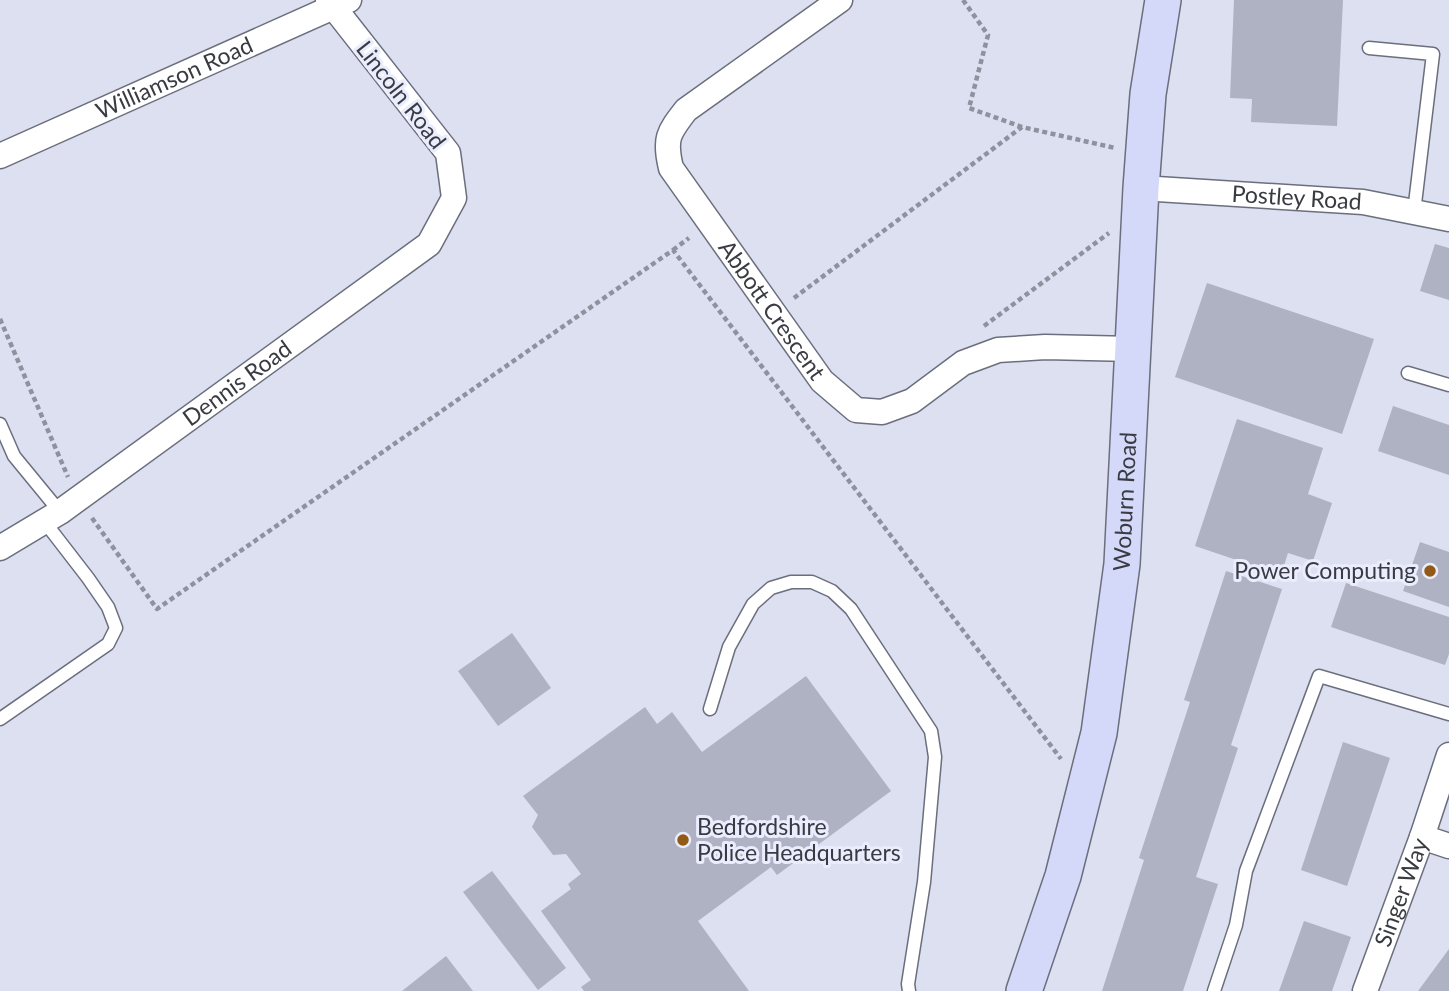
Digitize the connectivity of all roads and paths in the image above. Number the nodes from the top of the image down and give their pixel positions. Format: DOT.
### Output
graph roads {
  1 [pos="840,0"];
  2 [pos="964,0"];
  3 [pos="1163,0"];
  4 [pos="337,3"];
  5 [pos="1369,48"];
  6 [pos="1022,127"];
  7 [pos="0,156"];
  8 [pos="1142,184"];
  9 [pos="454,198"];
  10 [pos="1414,212"];
  11 [pos="1449,219"];
  12 [pos="774,313"];
  13 [pos="0,319"];
  14 [pos="1133,349"];
  15 [pos="963,363"];
  16 [pos="1408,373"];
  17 [pos="1449,385"];
  18 [pos="0,424"];
  19 [pos="61,511"];
  20 [pos="0,548"];
  21 [pos="710,709"];
  22 [pos="1449,713"];
  23 [pos="0,719"];
  24 [pos="1449,755"];
  25 [pos="1085,790"];
  26 [pos="1422,837"];
  27 [pos="1449,846"];
  28 [pos="909,991"];
  29 [pos="1024,991"];
  30 [pos="1214,991"];
  31 [pos="1365,991"];
  1 -- 12 [label="street, Abbott Crescent"];
  2 -- 6 [label="path"];
  3 -- 8 [label="main road, Woburn Road"];
  4 -- 7 [label="street, Williamson Road"];
  4 -- 9 [label="street, Lincoln Road"];
  5 -- 10 [label="lane"];
  6 -- 8 [label="path"];
  6 -- 12 [label="path"];
  8 -- 10 [label="street, Postley Road"];
  8 -- 14 [label="main road, Woburn Road"];
  8 -- 15 [label="path"];
  9 -- 19 [label="street, Dennis Road"];
  10 -- 11 [label="street, Postley Road"];
  12 -- 15 [label="street, Abbott Crescent"];
  13 -- 19 [label="path"];
  14 -- 15 [label="street, Abbott Crescent"];
  14 -- 25 [label="main road, Woburn Road"];
  16 -- 17 [label="lane"];
  18 -- 19 [label="lane"];
  19 -- 20 [label="street, Dennis Road"];
  19 -- 23 [label="lane"];
  19 -- 25 [label="path"];
  21 -- 28 [label="lane"];
  22 -- 30 [label="lane"];
  24 -- 26 [label="street, Singer Way"];
  25 -- 29 [label="main road, Woburn Road"];
  26 -- 27 [label="street"];
  26 -- 31 [label="street, Singer Way"];
}
